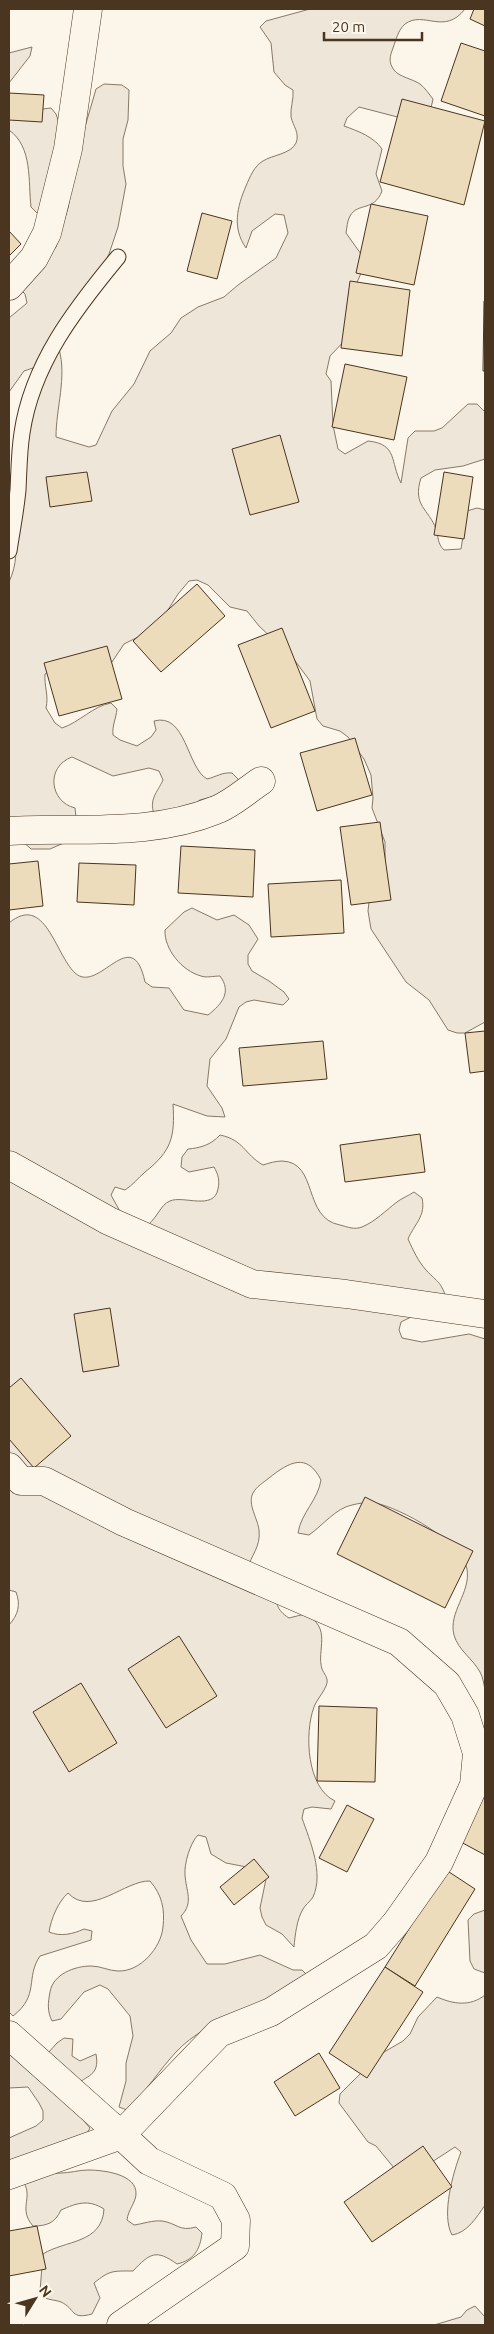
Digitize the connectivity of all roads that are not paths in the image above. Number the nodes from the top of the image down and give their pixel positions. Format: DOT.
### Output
graph roads {
  1 [pos="88,9"];
  2 [pos="118,257"];
  3 [pos="9,286"];
  4 [pos="9,551"];
  5 [pos="260,781"];
  6 [pos="9,831"];
  7 [pos="9,1165"];
  8 [pos="485,1314"];
  9 [pos="9,1468"];
  10 [pos="9,2035"];
  11 [pos="121,2135"];
  12 [pos="9,2175"];
  13 [pos="121,2325"];
  1 -- 3 [label="street"];
  2 -- 4 [label="lane"];
  5 -- 6 [label="street"];
  7 -- 8 [label="street"];
  9 -- 11 [label="street"];
  10 -- 11 [label="street"];
  11 -- 12 [label="street"];
  11 -- 13 [label="street"];
}
